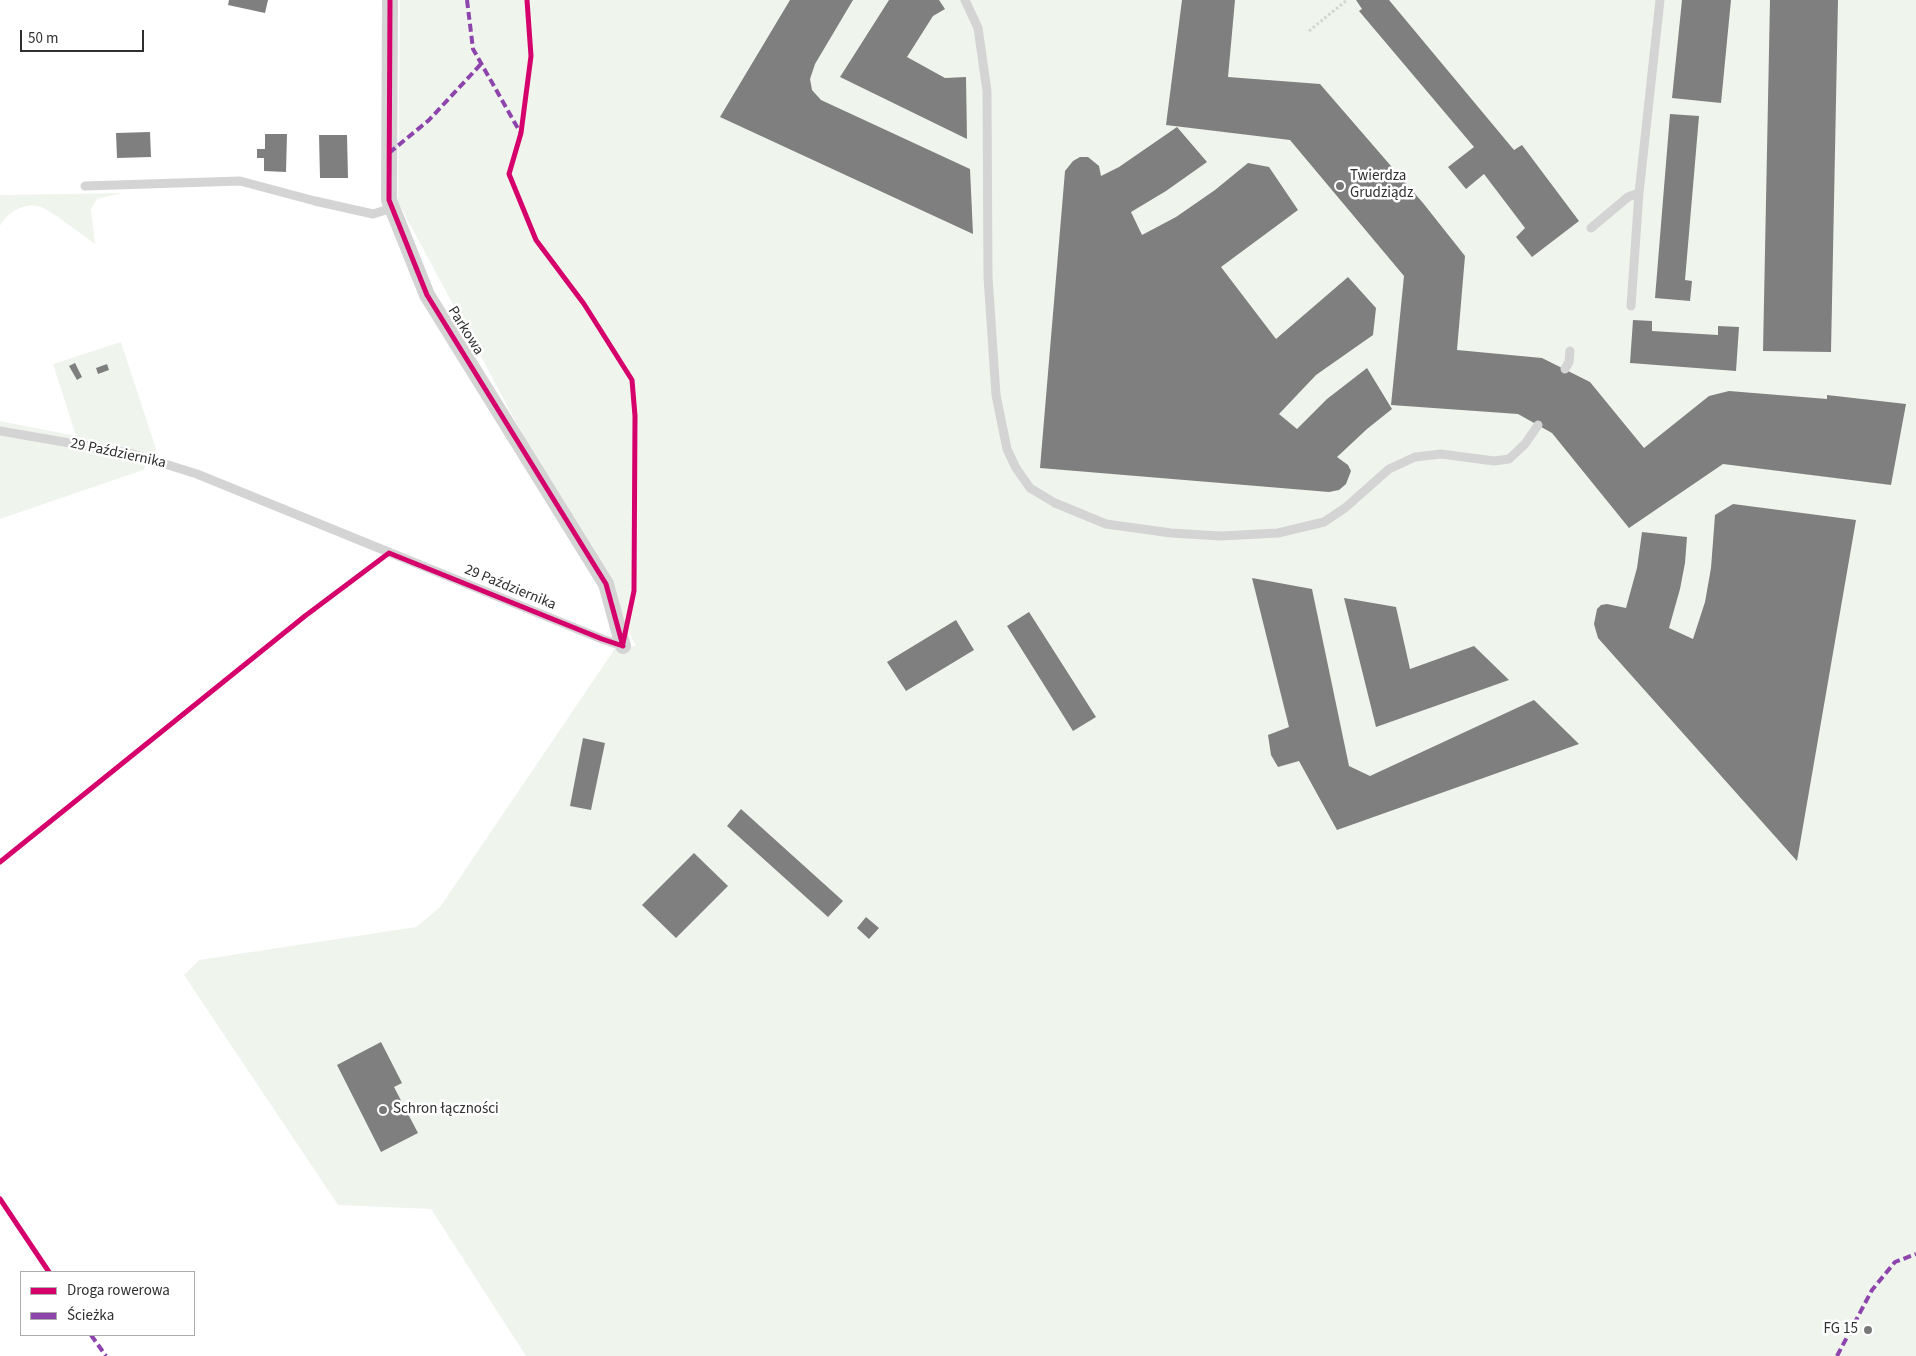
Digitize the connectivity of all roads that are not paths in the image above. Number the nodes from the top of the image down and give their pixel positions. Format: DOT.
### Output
graph roads {
  1 [pos="390,0"];
  2 [pos="964,0"];
  3 [pos="1660,0"];
  4 [pos="85,186"];
  5 [pos="1639,193"];
  6 [pos="392,208"];
  7 [pos="1591,228"];
  8 [pos="1631,306"];
  9 [pos="1570,351"];
  10 [pos="1566,370"];
  11 [pos="1538,425"];
  12 [pos="0,431"];
  13 [pos="623,646"];
  1 -- 6 [label="street, Parkowa"];
  2 -- 11 [label="lane"];
  3 -- 5 [label="lane"];
  4 -- 6 [label="lane"];
  5 -- 7 [label="lane"];
  5 -- 8 [label="lane"];
  6 -- 13 [label="street, Parkowa"];
  9 -- 10 [label="lane"];
  12 -- 13 [label="lane, 29 Października"];
}
